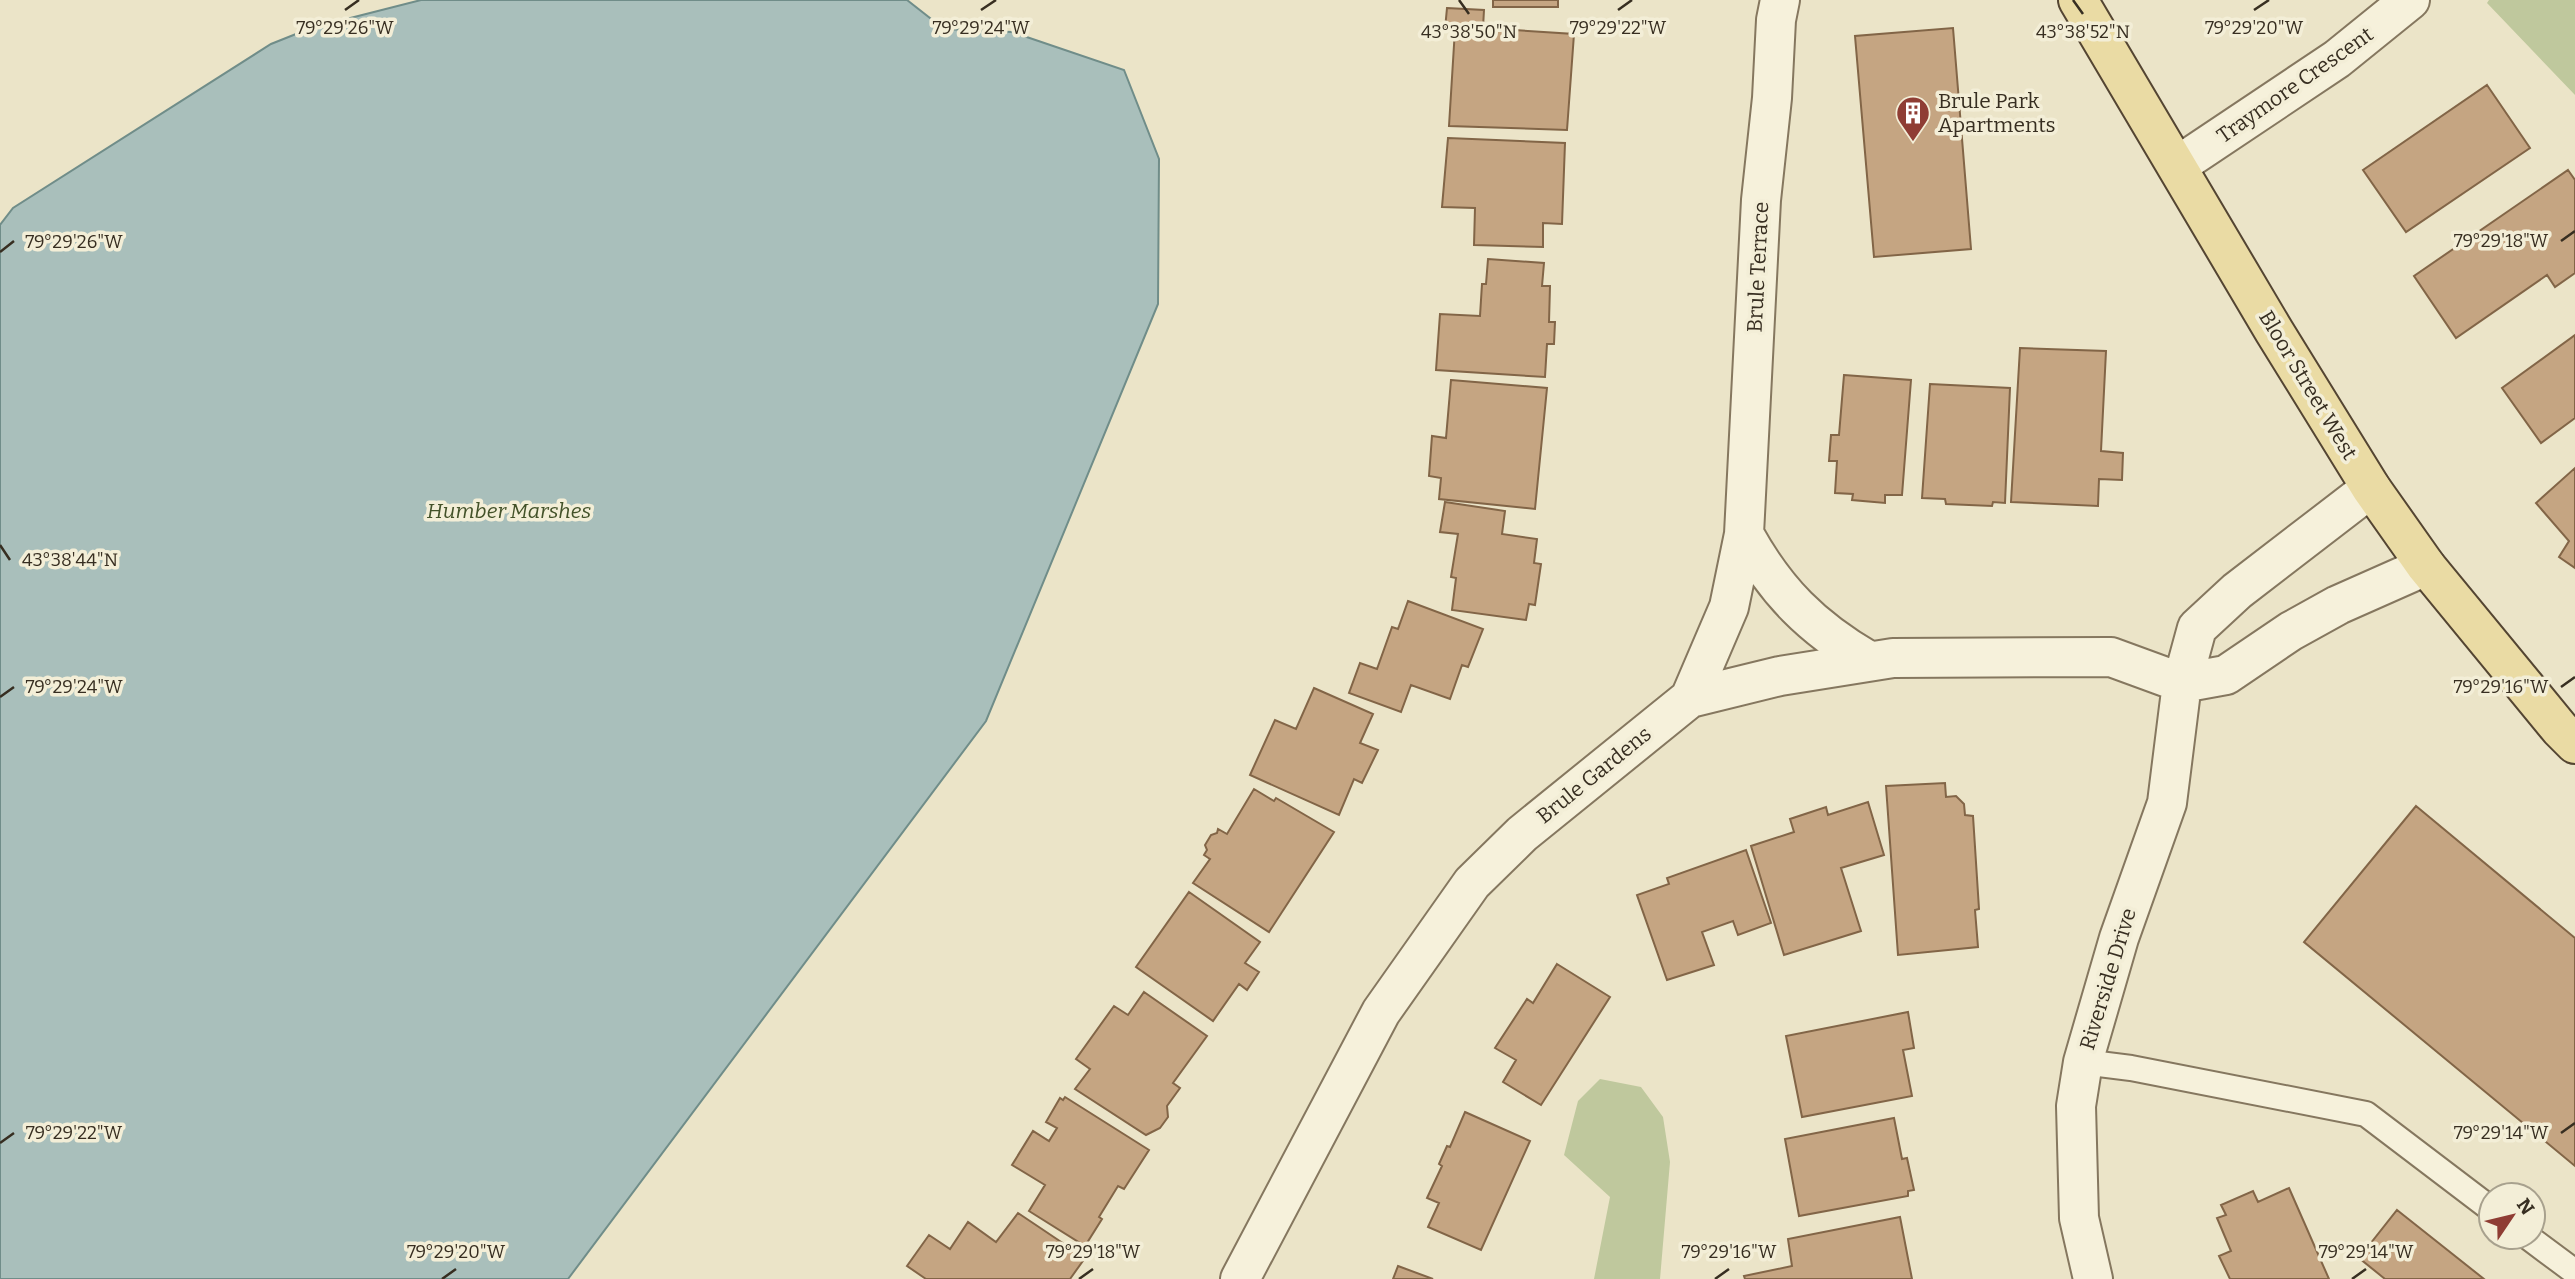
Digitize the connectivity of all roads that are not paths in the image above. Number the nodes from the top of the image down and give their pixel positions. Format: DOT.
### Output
graph roads {
  1 [pos="1780,0"];
  2 [pos="2078,0"];
  3 [pos="2410,0"];
  4 [pos="2176,166"];
  5 [pos="2371,488"];
  6 [pos="1745,534"];
  7 [pos="2426,566"];
  8 [pos="1869,662"];
  9 [pos="2182,683"];
  10 [pos="1689,698"];
  11 [pos="2575,744"];
  12 [pos="2083,1062"];
  13 [pos="2477,1198"];
  14 [pos="2547,1251"];
  15 [pos="2575,1272"];
  16 [pos="1240,1279"];
  17 [pos="2093,1279"];
  1 -- 6 [label="street, Brule Terrace"];
  2 -- 4 [label="main road, Bloor Street West"];
  3 -- 4 [label="street, Traymore Crescent"];
  4 -- 5 [label="main road, Bloor Street West"];
  5 -- 7 [label="main road, Bloor Street West"];
  5 -- 9 [label="street, Riverside Drive"];
  6 -- 8 [label="street"];
  6 -- 10 [label="street, Brule Terrace"];
  7 -- 9 [label="street"];
  7 -- 11 [label="main road, Bloor Street West"];
  8 -- 9 [label="street, Brule Gardens"];
  8 -- 10 [label="street, Brule Gardens"];
  9 -- 12 [label="street, Riverside Drive"];
  10 -- 16 [label="street, Brule Gardens"];
  12 -- 13 [label="lane"];
  12 -- 17 [label="street, Riverside Drive"];
  14 -- 15 [label="lane"];
}
